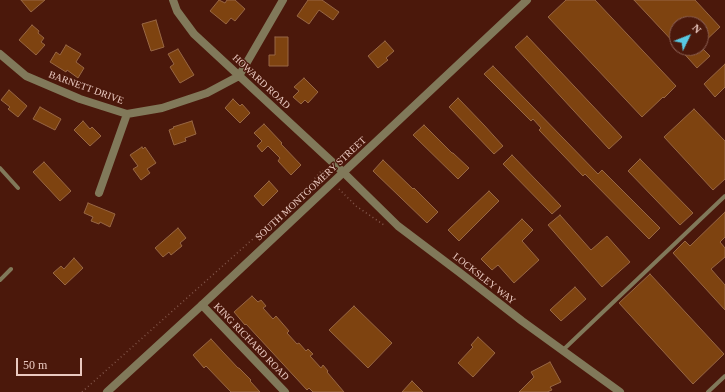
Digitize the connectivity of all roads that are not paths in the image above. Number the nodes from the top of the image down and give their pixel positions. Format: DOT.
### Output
graph roads {
  1 [pos="173,0"];
  2 [pos="283,0"];
  3 [pos="527,0"];
  4 [pos="0,54"];
  5 [pos="239,76"];
  6 [pos="127,114"];
  7 [pos="0,168"];
  8 [pos="343,172"];
  9 [pos="18,188"];
  10 [pos="99,193"];
  11 [pos="725,196"];
  12 [pos="11,270"];
  13 [pos="0,280"];
  14 [pos="202,305"];
  15 [pos="562,350"];
  16 [pos="725,376"];
  17 [pos="107,392"];
  18 [pos="285,392"];
  19 [pos="620,392"];
  20 [pos="708,392"];
  1 -- 5 [label="street, HOWARD ROAD"];
  2 -- 5 [label="street"];
  3 -- 8 [label="street, SOUTH MONTGOMERY STREET"];
  4 -- 6 [label="street, BARNETT DRIVE"];
  5 -- 6 [label="street, BARNETT DRIVE"];
  5 -- 8 [label="street, HOWARD ROAD"];
  6 -- 10 [label="street"];
  7 -- 9 [label="lane"];
  8 -- 14 [label="street, SOUTH MONTGOMERY STREET"];
  8 -- 15 [label="street, LOCKSLEY WAY"];
  11 -- 15 [label="lane"];
  12 -- 13 [label="lane"];
  14 -- 17 [label="street, SOUTH MONTGOMERY STREET"];
  14 -- 18 [label="street, KING RICHARD ROAD"];
  15 -- 19 [label="street, LOCKSLEY WAY"];
  16 -- 20 [label="lane"];
}
